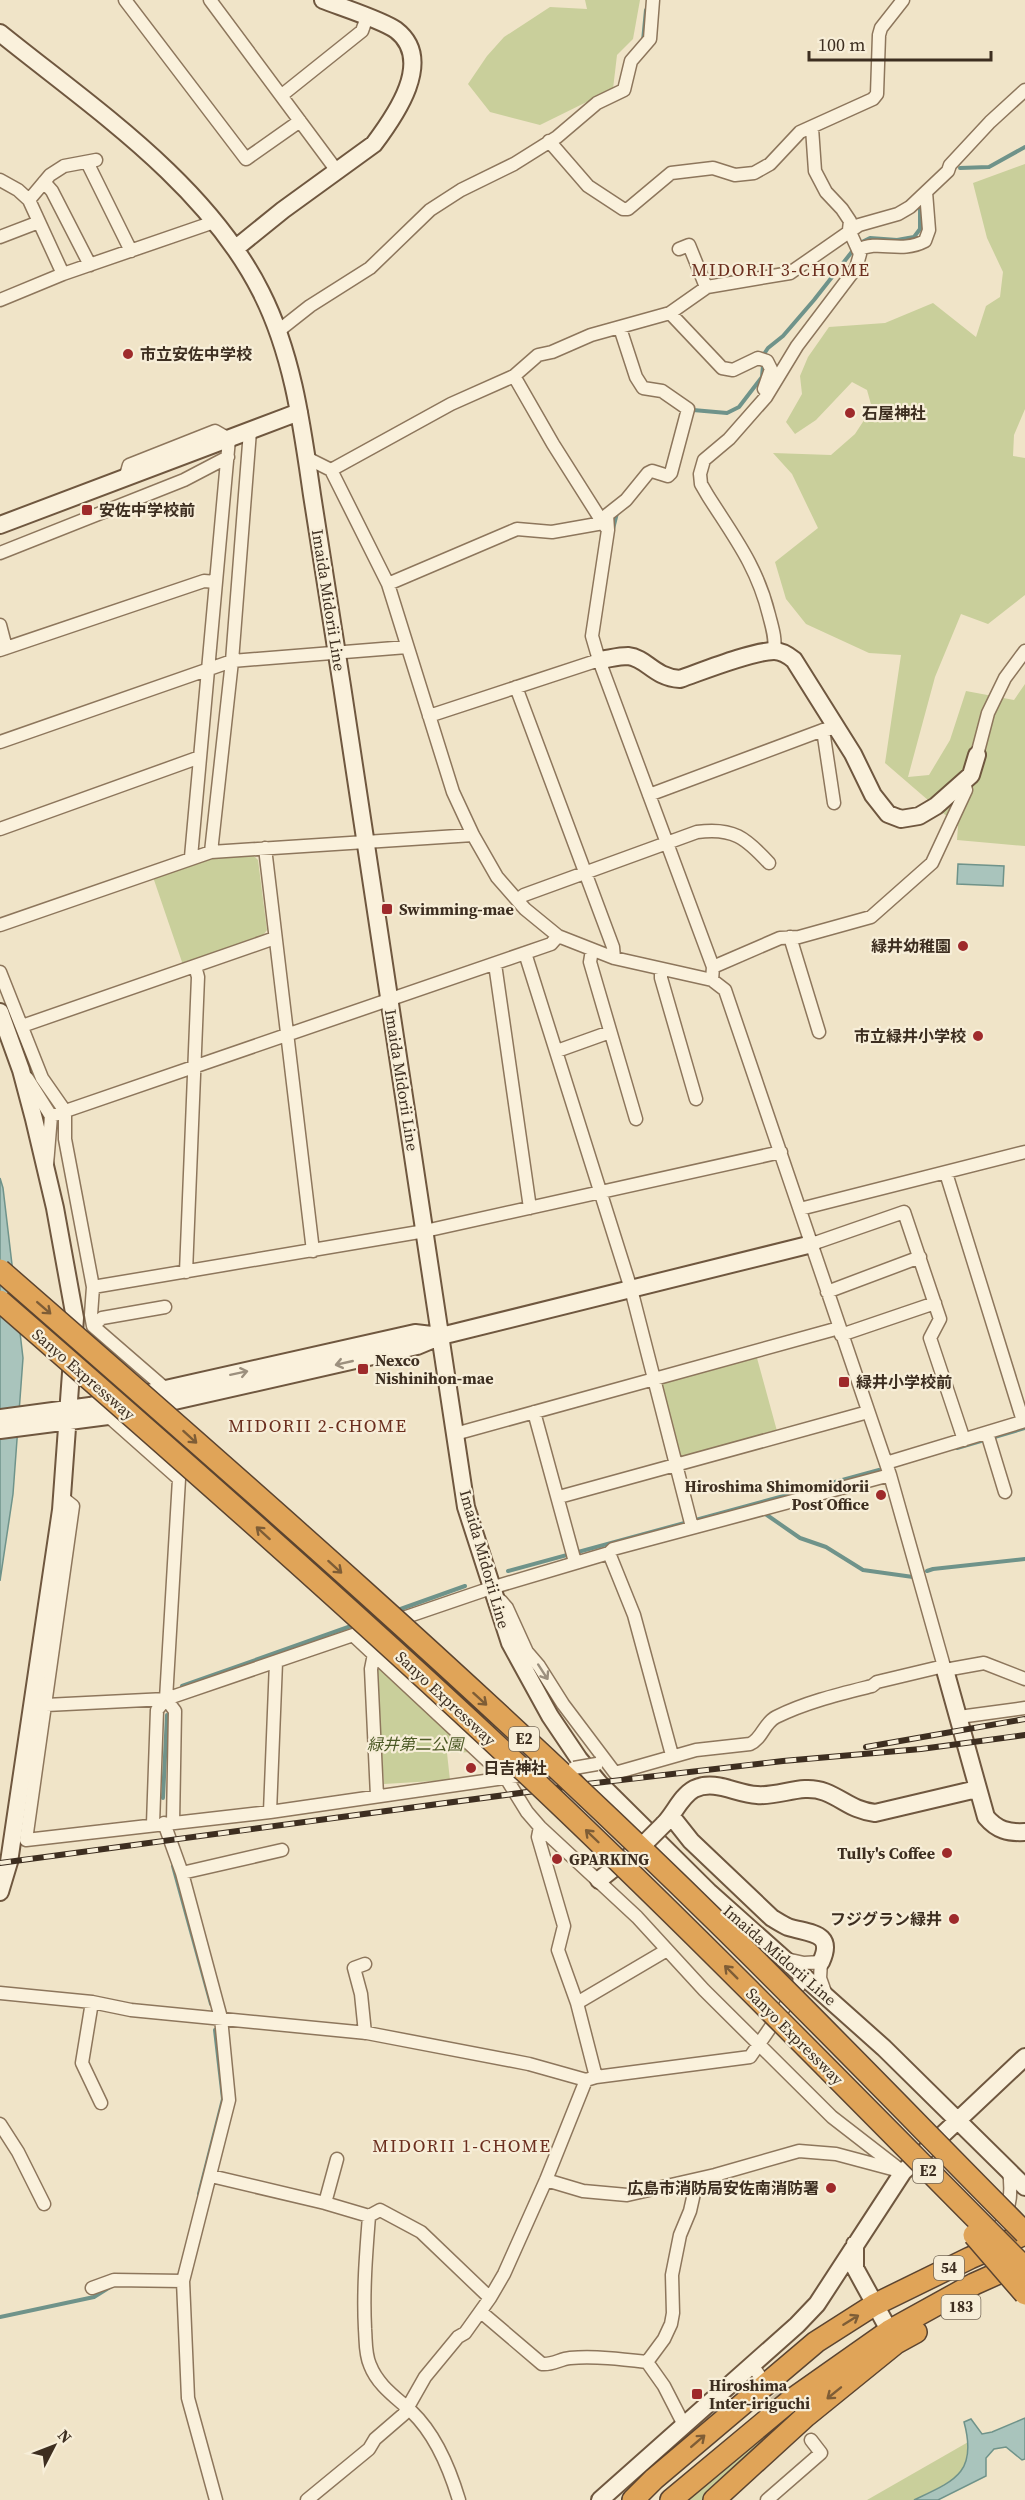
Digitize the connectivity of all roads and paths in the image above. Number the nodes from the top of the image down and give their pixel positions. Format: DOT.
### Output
graph roads {
  1 [pos="125,0"];
  2 [pos="210,0"];
  3 [pos="323,0"];
  4 [pos="653,0"];
  5 [pos="903,0"];
  6 [pos="367,17"];
  7 [pos="0,33"];
  8 [pos="1025,90"];
  9 [pos="282,95"];
  10 [pos="300,121"];
  11 [pos="812,128"];
  12 [pos="549,141"];
  13 [pos="337,171"];
  14 [pos="0,180"];
  15 [pos="44,182"];
  16 [pos="926,192"];
  17 [pos="28,200"];
  18 [pos="39,222"];
  19 [pos="214,222"];
  20 [pos="849,230"];
  21 [pos="0,237"];
  22 [pos="236,249"];
  23 [pos="679,249"];
  24 [pos="858,250"];
  25 [pos="130,251"];
  26 [pos="90,265"];
  27 [pos="63,274"];
  28 [pos="706,287"];
  29 [pos="0,300"];
  30 [pos="670,313"];
  31 [pos="620,328"];
  32 [pos="277,332"];
  33 [pos="514,376"];
  34 [pos="298,412"];
  35 [pos="748,419"];
  36 [pos="250,431"];
  37 [pos="229,439"];
  38 [pos="228,457"];
  39 [pos="307,458"];
  40 [pos="331,471"];
  41 [pos="0,525"];
  42 [pos="606,526"];
  43 [pos="0,553"];
  44 [pos="216,582"];
  45 [pos="388,584"];
  46 [pos="0,625"];
  47 [pos="407,647"];
  48 [pos="3,649"];
  49 [pos="774,651"];
  50 [pos="1025,651"];
  51 [pos="337,652"];
  52 [pos="599,660"];
  53 [pos="232,661"];
  54 [pos="207,669"];
  55 [pos="516,687"];
  56 [pos="429,716"];
  57 [pos="830,729"];
  58 [pos="0,742"];
  59 [pos="977,755"];
  60 [pos="200,757"];
  61 [pos="964,782"];
  62 [pos="649,795"];
  63 [pos="834,803"];
  64 [pos="0,829"];
  65 [pos="473,835"];
  66 [pos="366,842"];
  67 [pos="667,843"];
  68 [pos="265,848"];
  69 [pos="212,852"];
  70 [pos="191,857"];
  71 [pos="769,863"];
  72 [pos="585,872"];
  73 [pos="517,900"];
  74 [pos="0,926"];
  75 [pos="558,936"];
  76 [pos="790,937"];
  77 [pos="274,938"];
  78 [pos="592,950"];
  79 [pos="525,953"];
  80 [pos="614,958"];
  81 [pos="495,964"];
  82 [pos="195,966"];
  83 [pos="661,969"];
  84 [pos="0,972"];
  85 [pos="713,973"];
  86 [pos="390,1001"];
  87 [pos="0,1012"];
  88 [pos="22,1026"];
  89 [pos="610,1032"];
  90 [pos="819,1032"];
  91 [pos="287,1036"];
  92 [pos="557,1051"];
  93 [pos="194,1067"];
  94 [pos="21,1070"];
  95 [pos="696,1099"];
  96 [pos="66,1111"];
  97 [pos="51,1116"];
  98 [pos="636,1119"];
  99 [pos="781,1152"];
  100 [pos="1025,1152"];
  101 [pos="46,1169"];
  102 [pos="945,1173"];
  103 [pos="602,1193"];
  104 [pos="530,1208"];
  105 [pos="800,1209"];
  106 [pos="425,1231"];
  107 [pos="812,1244"];
  108 [pos="313,1251"];
  109 [pos="920,1257"];
  110 [pos="0,1270"];
  111 [pos="186,1272"];
  112 [pos="93,1287"];
  113 [pos="631,1289"];
  114 [pos="827,1292"];
  115 [pos="0,1301"];
  116 [pos="935,1303"];
  117 [pos="165,1307"];
  118 [pos="93,1326"];
  119 [pos="840,1331"];
  120 [pos="441,1336"];
  121 [pos="653,1379"];
  122 [pos="170,1395"];
  123 [pos="534,1412"];
  124 [pos="868,1412"];
  125 [pos="108,1416"];
  126 [pos="64,1417"];
  127 [pos="0,1418"];
  128 [pos="1024,1421"];
  129 [pos="0,1430"];
  130 [pos="987,1433"];
  131 [pos="455,1434"];
  132 [pos="964,1440"];
  133 [pos="675,1464"];
  134 [pos="888,1469"];
  135 [pos="1005,1492"];
  136 [pos="559,1497"];
  137 [pos="63,1498"];
  138 [pos="692,1527"];
  139 [pos="609,1553"];
  140 [pos="575,1562"];
  141 [pos="491,1588"];
  142 [pos="354,1636"];
  143 [pos="374,1654"];
  144 [pos="276,1662"];
  145 [pos="944,1668"];
  146 [pos="1025,1679"];
  147 [pos="166,1699"];
  148 [pos="46,1705"];
  149 [pos="1025,1708"];
  150 [pos="959,1717"];
  151 [pos="672,1755"];
  152 [pos="601,1763"];
  153 [pos="506,1778"];
  154 [pos="977,1789"];
  155 [pos="376,1796"];
  156 [pos="270,1812"];
  157 [pos="668,1820"];
  158 [pos="163,1823"];
  159 [pos="540,1827"];
  160 [pos="1025,1832"];
  161 [pos="282,1850"];
  162 [pos="182,1873"];
  163 [pos="599,1880"];
  164 [pos="0,1892"];
  165 [pos="667,1950"];
  166 [pos="786,1959"];
  167 [pos="821,1962"];
  168 [pos="365,1964"];
  169 [pos="804,1980"];
  170 [pos="0,1993"];
  171 [pos="826,1995"];
  172 [pos="92,2002"];
  173 [pos="578,2002"];
  174 [pos="221,2018"];
  175 [pos="365,2033"];
  176 [pos="760,2045"];
  177 [pos="1025,2057"];
  178 [pos="831,2073"];
  179 [pos="591,2079"];
  180 [pos="101,2103"];
  181 [pos="958,2120"];
  182 [pos="0,2124"];
  183 [pos="337,2159"];
  184 [pos="1009,2171"];
  185 [pos="903,2172"];
  186 [pos="211,2176"];
  187 [pos="546,2180"];
  188 [pos="696,2180"];
  189 [pos="1025,2187"];
  190 [pos="325,2203"];
  191 [pos="44,2204"];
  192 [pos="369,2216"];
  193 [pos="1025,2234"];
  194 [pos="855,2244"];
  195 [pos="970,2258"];
  196 [pos="1025,2262"];
  197 [pos="1025,2269"];
  198 [pos="183,2281"];
  199 [pos="92,2288"];
  200 [pos="1025,2294"];
  201 [pos="490,2298"];
  202 [pos="874,2305"];
  203 [pos="481,2312"];
  204 [pos="892,2337"];
  205 [pos="646,2362"];
  206 [pos="408,2409"];
  207 [pos="684,2425"];
  208 [pos="811,2440"];
  209 [pos="216,2500"];
  210 [pos="307,2500"];
  211 [pos="459,2500"];
  212 [pos="600,2500"];
  213 [pos="631,2500"];
  214 [pos="670,2500"];
  215 [pos="714,2500"];
  216 [pos="766,2500"];
  1 -- 10 [label="street"];
  2 -- 9 [label="street"];
  3 -- 6 [label="street"];
  4 -- 12 [label="street"];
  5 -- 11 [label="street"];
  6 -- 9 [label="street"];
  6 -- 13 [label="street"];
  7 -- 19 [label="street, Imaida Midorii Line"];
  8 -- 16 [label="street"];
  9 -- 10 [label="street"];
  10 -- 13 [label="street"];
  11 -- 12 [label="street"];
  11 -- 20 [label="street"];
  12 -- 32 [label="street"];
  13 -- 22 [label="street"];
  14 -- 17 [label="street"];
  15 -- 17 [label="street"];
  15 -- 25 [label="street"];
  15 -- 26 [label="street"];
  16 -- 20 [label="street"];
  16 -- 24 [label="street"];
  17 -- 18 [label="street"];
  18 -- 21 [label="street"];
  18 -- 27 [label="street"];
  19 -- 22 [label="street, Imaida Midorii Line"];
  19 -- 25 [label="street"];
  20 -- 24 [label="street"];
  20 -- 28 [label="street"];
  22 -- 32 [label="street, Imaida Midorii Line"];
  23 -- 28 [label="street"];
  24 -- 35 [label="street"];
  25 -- 26 [label="street"];
  26 -- 27 [label="street"];
  27 -- 29 [label="street"];
  28 -- 30 [label="street"];
  30 -- 31 [label="street"];
  30 -- 35 [label="street"];
  31 -- 33 [label="street"];
  31 -- 42 [label="street"];
  32 -- 34 [label="street, Imaida Midorii Line"];
  33 -- 40 [label="street"];
  33 -- 42 [label="street"];
  34 -- 36 [label="street"];
  34 -- 39 [label="street, Imaida Midorii Line"];
  35 -- 49 [label="street"];
  36 -- 37 [label="street"];
  36 -- 53 [label="street"];
  37 -- 38 [label="street"];
  37 -- 41 [label="street"];
  38 -- 43 [label="street"];
  38 -- 44 [label="street"];
  39 -- 40 [label="street"];
  39 -- 51 [label="street, Imaida Midorii Line"];
  40 -- 45 [label="street"];
  42 -- 45 [label="street"];
  42 -- 52 [label="street"];
  44 -- 48 [label="street"];
  44 -- 54 [label="street"];
  45 -- 47 [label="street"];
  46 -- 48 [label="street"];
  47 -- 51 [label="street"];
  47 -- 56 [label="street"];
  49 -- 52 [label="street"];
  49 -- 57 [label="street"];
  50 -- 59 [label="street"];
  51 -- 53 [label="street"];
  51 -- 66 [label="street, Imaida Midorii Line"];
  52 -- 55 [label="street"];
  52 -- 62 [label="street"];
  53 -- 54 [label="street"];
  53 -- 69 [label="street"];
  54 -- 58 [label="street"];
  54 -- 60 [label="street"];
  55 -- 56 [label="street"];
  55 -- 72 [label="street"];
  56 -- 65 [label="street"];
  57 -- 61 [label="street"];
  57 -- 62 [label="street"];
  57 -- 63 [label="street"];
  59 -- 61 [label="street"];
  60 -- 64 [label="street"];
  60 -- 70 [label="street"];
  61 -- 76 [label="street"];
  62 -- 67 [label="street"];
  65 -- 66 [label="street"];
  65 -- 73 [label="street"];
  66 -- 68 [label="street"];
  66 -- 86 [label="street, Imaida Midorii Line"];
  67 -- 71 [label="street"];
  67 -- 72 [label="street"];
  67 -- 85 [label="street"];
  68 -- 69 [label="street"];
  68 -- 77 [label="street"];
  69 -- 70 [label="street"];
  70 -- 74 [label="street"];
  72 -- 73 [label="street"];
  72 -- 80 [label="street"];
  73 -- 75 [label="street"];
  75 -- 78 [label="street"];
  75 -- 79 [label="street"];
  76 -- 85 [label="street"];
  76 -- 90 [label="street"];
  77 -- 82 [label="street"];
  77 -- 91 [label="street"];
  78 -- 80 [label="street"];
  78 -- 89 [label="street"];
  79 -- 81 [label="street"];
  79 -- 92 [label="street"];
  80 -- 83 [label="street"];
  81 -- 86 [label="street"];
  81 -- 104 [label="street"];
  82 -- 88 [label="street"];
  82 -- 93 [label="street"];
  83 -- 85 [label="street"];
  83 -- 95 [label="street"];
  84 -- 88 [label="street"];
  85 -- 99 [label="street"];
  86 -- 91 [label="street"];
  86 -- 106 [label="street, Imaida Midorii Line"];
  87 -- 94 [label="street"];
  88 -- 96 [label="street"];
  89 -- 92 [label="street"];
  89 -- 98 [label="street"];
  91 -- 93 [label="street"];
  91 -- 108 [label="street"];
  92 -- 103 [label="street"];
  93 -- 96 [label="street"];
  93 -- 111 [label="street"];
  94 -- 97 [label="street"];
  94 -- 101 [label="street"];
  96 -- 97 [label="street"];
  96 -- 112 [label="street"];
  97 -- 101 [label="street"];
  99 -- 103 [label="street"];
  99 -- 105 [label="street"];
  100 -- 102 [label="street"];
  101 -- 126 [label="street"];
  102 -- 105 [label="street"];
  102 -- 128 [label="street"];
  103 -- 104 [label="street"];
  103 -- 113 [label="street"];
  104 -- 106 [label="street"];
  105 -- 107 [label="street"];
  106 -- 108 [label="street"];
  106 -- 120 [label="street, Imaida Midorii Line"];
  107 -- 109 [label="street"];
  107 -- 113 [label="street"];
  107 -- 114 [label="street"];
  108 -- 111 [label="street"];
  109 -- 114 [label="street"];
  109 -- 116 [label="street"];
  110 -- 193 [label="highway, Sanyo Expressway / E2, one-way, bridge"];
  111 -- 112 [label="street"];
  112 -- 118 [label="street"];
  113 -- 120 [label="street"];
  113 -- 121 [label="street"];
  114 -- 119 [label="street"];
  178 -- 115 [label="highway, Sanyo Expressway / E2, one-way, bridge"];
  116 -- 119 [label="street"];
  116 -- 132 [label="street"];
  117 -- 118 [label="street"];
  118 -- 122 [label="street"];
  119 -- 121 [label="street"];
  119 -- 124 [label="street"];
  120 -- 122 [label="street"];
  120 -- 131 [label="street, Imaida Midorii Line"];
  121 -- 123 [label="street"];
  121 -- 133 [label="street"];
  122 -- 125 [label="street"];
  122 -- 126 [label="street"];
  123 -- 131 [label="street"];
  123 -- 136 [label="street"];
  124 -- 133 [label="street"];
  124 -- 134 [label="street"];
  125 -- 126 [label="street"];
  125 -- 147 [label="street"];
  126 -- 127 [label="street"];
  126 -- 129 [label="street"];
  126 -- 137 [label="street"];
  128 -- 130 [label="street"];
  130 -- 132 [label="street"];
  130 -- 135 [label="street"];
  131 -- 141 [label="street, Imaida Midorii Line"];
  132 -- 134 [label="street"];
  133 -- 136 [label="street"];
  133 -- 138 [label="street"];
  134 -- 138 [label="street"];
  134 -- 145 [label="street"];
  136 -- 140 [label="street"];
  137 -- 148 [label="street"];
  137 -- 164 [label="street"];
  138 -- 139 [label="street"];
  139 -- 140 [label="street"];
  139 -- 151 [label="street"];
  140 -- 141 [label="street"];
  141 -- 142 [label="street"];
  141 -- 152 [label="street, one-way"];
  141 -- 166 [label="street, Imaida Midorii Line"];
  142 -- 143 [label="street"];
  142 -- 144 [label="street"];
  143 -- 153 [label="street"];
  143 -- 155 [label="street"];
  144 -- 147 [label="street"];
  144 -- 156 [label="street"];
  145 -- 146 [label="street"];
  145 -- 150 [label="street"];
  145 -- 151 [label="street"];
  147 -- 148 [label="street"];
  147 -- 158 [label="street"];
  147 -- 158 [label="street"];
  148 -- 158 [label="street"];
  149 -- 150 [label="street"];
  150 -- 154 [label="street"];
  151 -- 152 [label="street"];
  152 -- 153 [label="street, bridge"];
  153 -- 155 [label="street"];
  153 -- 159 [label="street"];
  154 -- 157 [label="street"];
  154 -- 160 [label="street"];
  155 -- 156 [label="street"];
  156 -- 158 [label="street"];
  157 -- 163 [label="street, bridge"];
  157 -- 167 [label="street"];
  158 -- 162 [label="street"];
  159 -- 163 [label="street"];
  159 -- 173 [label="street"];
  161 -- 162 [label="street"];
  162 -- 174 [label="street"];
  163 -- 165 [label="street"];
  165 -- 173 [label="street"];
  165 -- 176 [label="street"];
  166 -- 167 [label="street"];
  166 -- 169 [label="street, Imaida Midorii Line"];
  167 -- 171 [label="street"];
  168 -- 175 [label="street"];
  169 -- 171 [label="street, Imaida Midorii Line"];
  169 -- 176 [label="street"];
  170 -- 172 [label="street"];
  171 -- 181 [label="street, Imaida Midorii Line"];
  172 -- 174 [label="street"];
  172 -- 180 [label="street"];
  173 -- 179 [label="street"];
  174 -- 175 [label="street"];
  174 -- 186 [label="street"];
  175 -- 179 [label="street"];
  176 -- 179 [label="street"];
  176 -- 185 [label="street"];
  177 -- 181 [label="street"];
  178 -- 197 [label="highway, Sanyo Expressway / E2, bridge"];
  178 -- 200 [label="highway, bridge"];
  179 -- 187 [label="street"];
  181 -- 184 [label="street, Imaida Midorii Line"];
  181 -- 185 [label="street"];
  182 -- 191 [label="street"];
  183 -- 190 [label="street"];
  184 -- 189 [label="street, Imaida Midorii Line"];
  184 -- 195 [label="street"];
  185 -- 188 [label="street"];
  185 -- 194 [label="street"];
  186 -- 190 [label="street"];
  186 -- 198 [label="street"];
  187 -- 188 [label="street"];
  187 -- 201 [label="street"];
  188 -- 205 [label="street"];
  190 -- 192 [label="street"];
  192 -- 201 [label="street"];
  192 -- 206 [label="street"];
  193 -- 195 [label="highway, 54"];
  194 -- 202 [label="street"];
  194 -- 207 [label="street"];
  195 -- 202 [label="highway, 54"];
  196 -- 204 [label="highway, 54"];
  197 -- 204 [label="highway, 183"];
  198 -- 199 [label="street"];
  198 -- 209 [label="street"];
  201 -- 203 [label="street"];
  202 -- 204 [label="street"];
  213 -- 202 [label="highway, 54, one-way"];
  203 -- 205 [label="street"];
  203 -- 206 [label="street"];
  204 -- 214 [label="highway, 54"];
  204 -- 215 [label="highway, 183, one-way"];
  205 -- 207 [label="street"];
  206 -- 210 [label="street"];
  206 -- 211 [label="street"];
  207 -- 212 [label="street"];
  208 -- 216 [label="street"];
}
